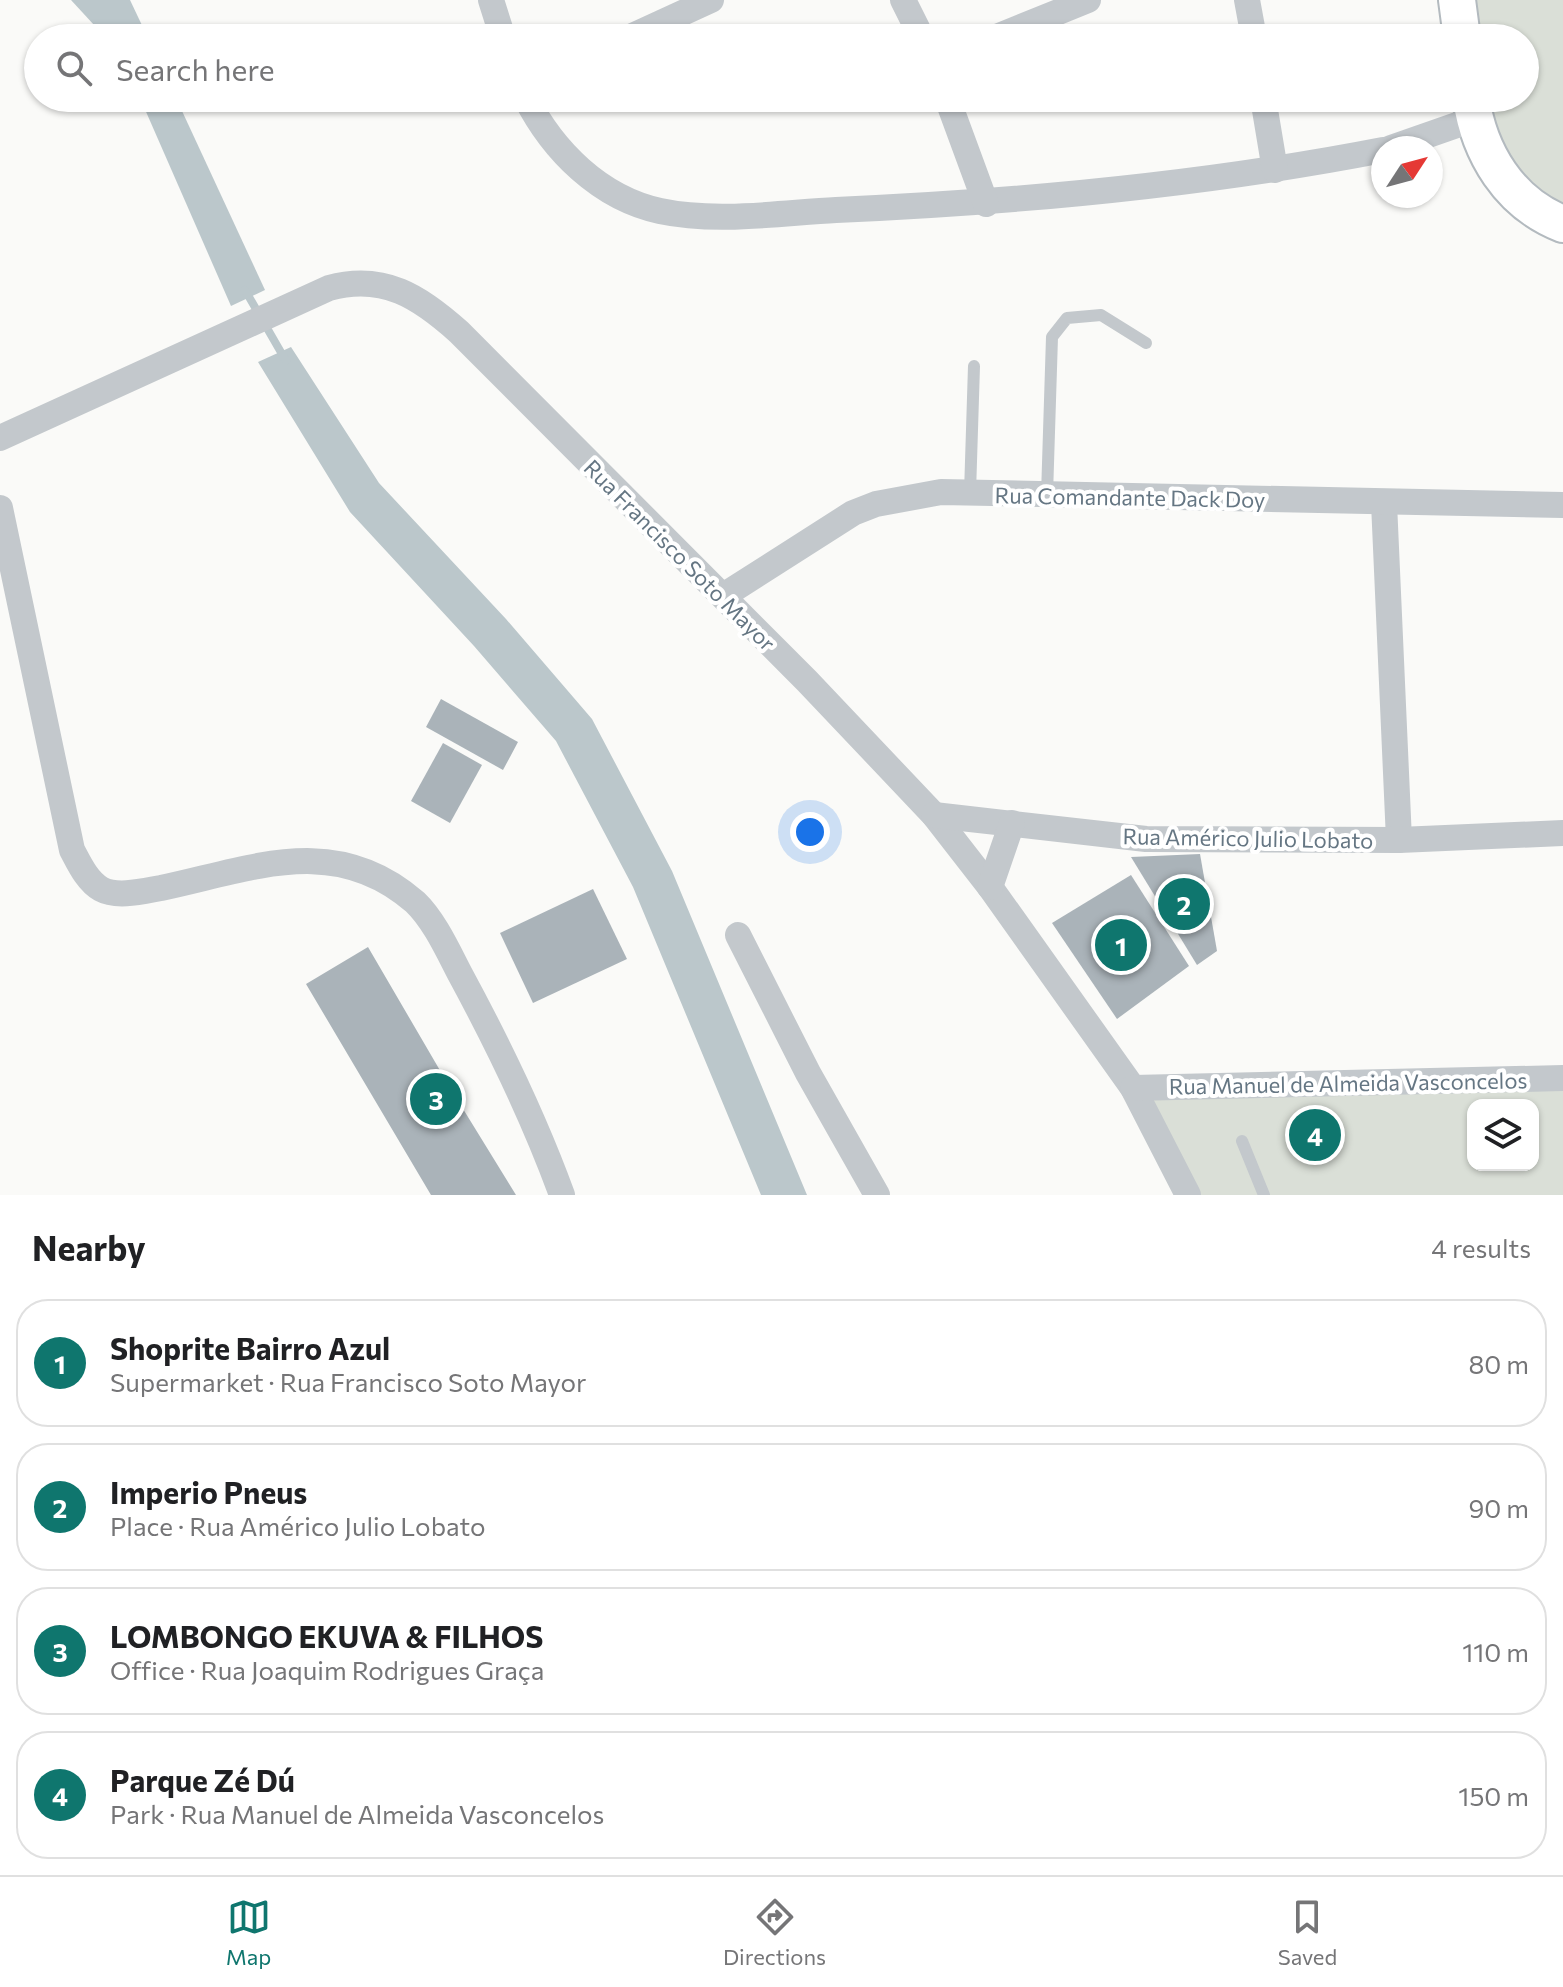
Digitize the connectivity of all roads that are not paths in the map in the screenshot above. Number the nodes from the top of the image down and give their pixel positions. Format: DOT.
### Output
graph roads {
  1 [pos="491,0"];
  2 [pos="711,0"];
  3 [pos="903,0"];
  4 [pos="1088,0"];
  5 [pos="1247,0"];
  6 [pos="1457,0"];
  7 [pos="499,24"];
  8 [pos="659,24"];
  9 [pos="915,24"];
  10 [pos="1029,24"];
  11 [pos="1251,24"];
  12 [pos="1460,24"];
  13 [pos="533,112"];
  14 [pos="952,112"];
  15 [pos="1265,112"];
  16 [pos="1466,112"];
  17 [pos="1473,112"];
  18 [pos="1416,136"];
  19 [pos="1371,152"];
  20 [pos="1275,170"];
  21 [pos="986,204"];
  22 [pos="1563,224"];
  23 [pos="1146,343"];
  24 [pos="974,366"];
  25 [pos="0,438"];
  26 [pos="970,493"];
  27 [pos="1047,495"];
  28 [pos="1384,503"];
  29 [pos="1563,505"];
  30 [pos="0,508"];
  31 [pos="723,596"];
  32 [pos="934,815"];
  33 [pos="1012,823"];
  34 [pos="1563,833"];
  35 [pos="1399,840"];
  36 [pos="990,887"];
  37 [pos="738,935"];
  38 [pos="1563,1078"];
  39 [pos="1133,1088"];
  40 [pos="1242,1141"];
  41 [pos="562,1195"];
  42 [pos="877,1195"];
  43 [pos="1188,1195"];
  44 [pos="1264,1195"];
  1 -- 7 [label="street"];
  2 -- 8 [label="street"];
  3 -- 9 [label="street"];
  4 -- 10 [label="street"];
  5 -- 11 [label="street"];
  6 -- 12 [label="street"];
  13 -- 21 [label="street"];
  14 -- 21 [label="street"];
  15 -- 20 [label="street"];
  16 -- 18 [label="street"];
  17 -- 22 [label="street"];
  19 -- 20 [label="street"];
  20 -- 21 [label="street"];
  23 -- 27 [label="lane"];
  24 -- 26 [label="lane"];
  25 -- 31 [label="street, Rua Francisco Soto Mayor"];
  26 -- 27 [label="street, Rua Comandante Dack Doy"];
  26 -- 31 [label="street, Rua Comandante Dack Doy"];
  27 -- 28 [label="street, Rua Comandante Dack Doy"];
  28 -- 29 [label="street, Rua Comandante Dack Doy"];
  28 -- 35 [label="street"];
  30 -- 41 [label="street"];
  31 -- 32 [label="street, Rua Francisco Soto Mayor"];
  32 -- 33 [label="street, Rua Américo Julio Lobato"];
  32 -- 36 [label="street, Rua Francisco Soto Mayor"];
  33 -- 35 [label="street, Rua Américo Julio Lobato"];
  33 -- 36 [label="street"];
  34 -- 35 [label="street, Rua Américo Julio Lobato"];
  36 -- 39 [label="street, Rua Francisco Soto Mayor"];
  37 -- 42 [label="street"];
  38 -- 39 [label="street, Rua Manuel de Almeida Vasconcelos"];
  39 -- 43 [label="street, Rua Francisco Soto Mayor"];
  40 -- 44 [label="lane"];
}
